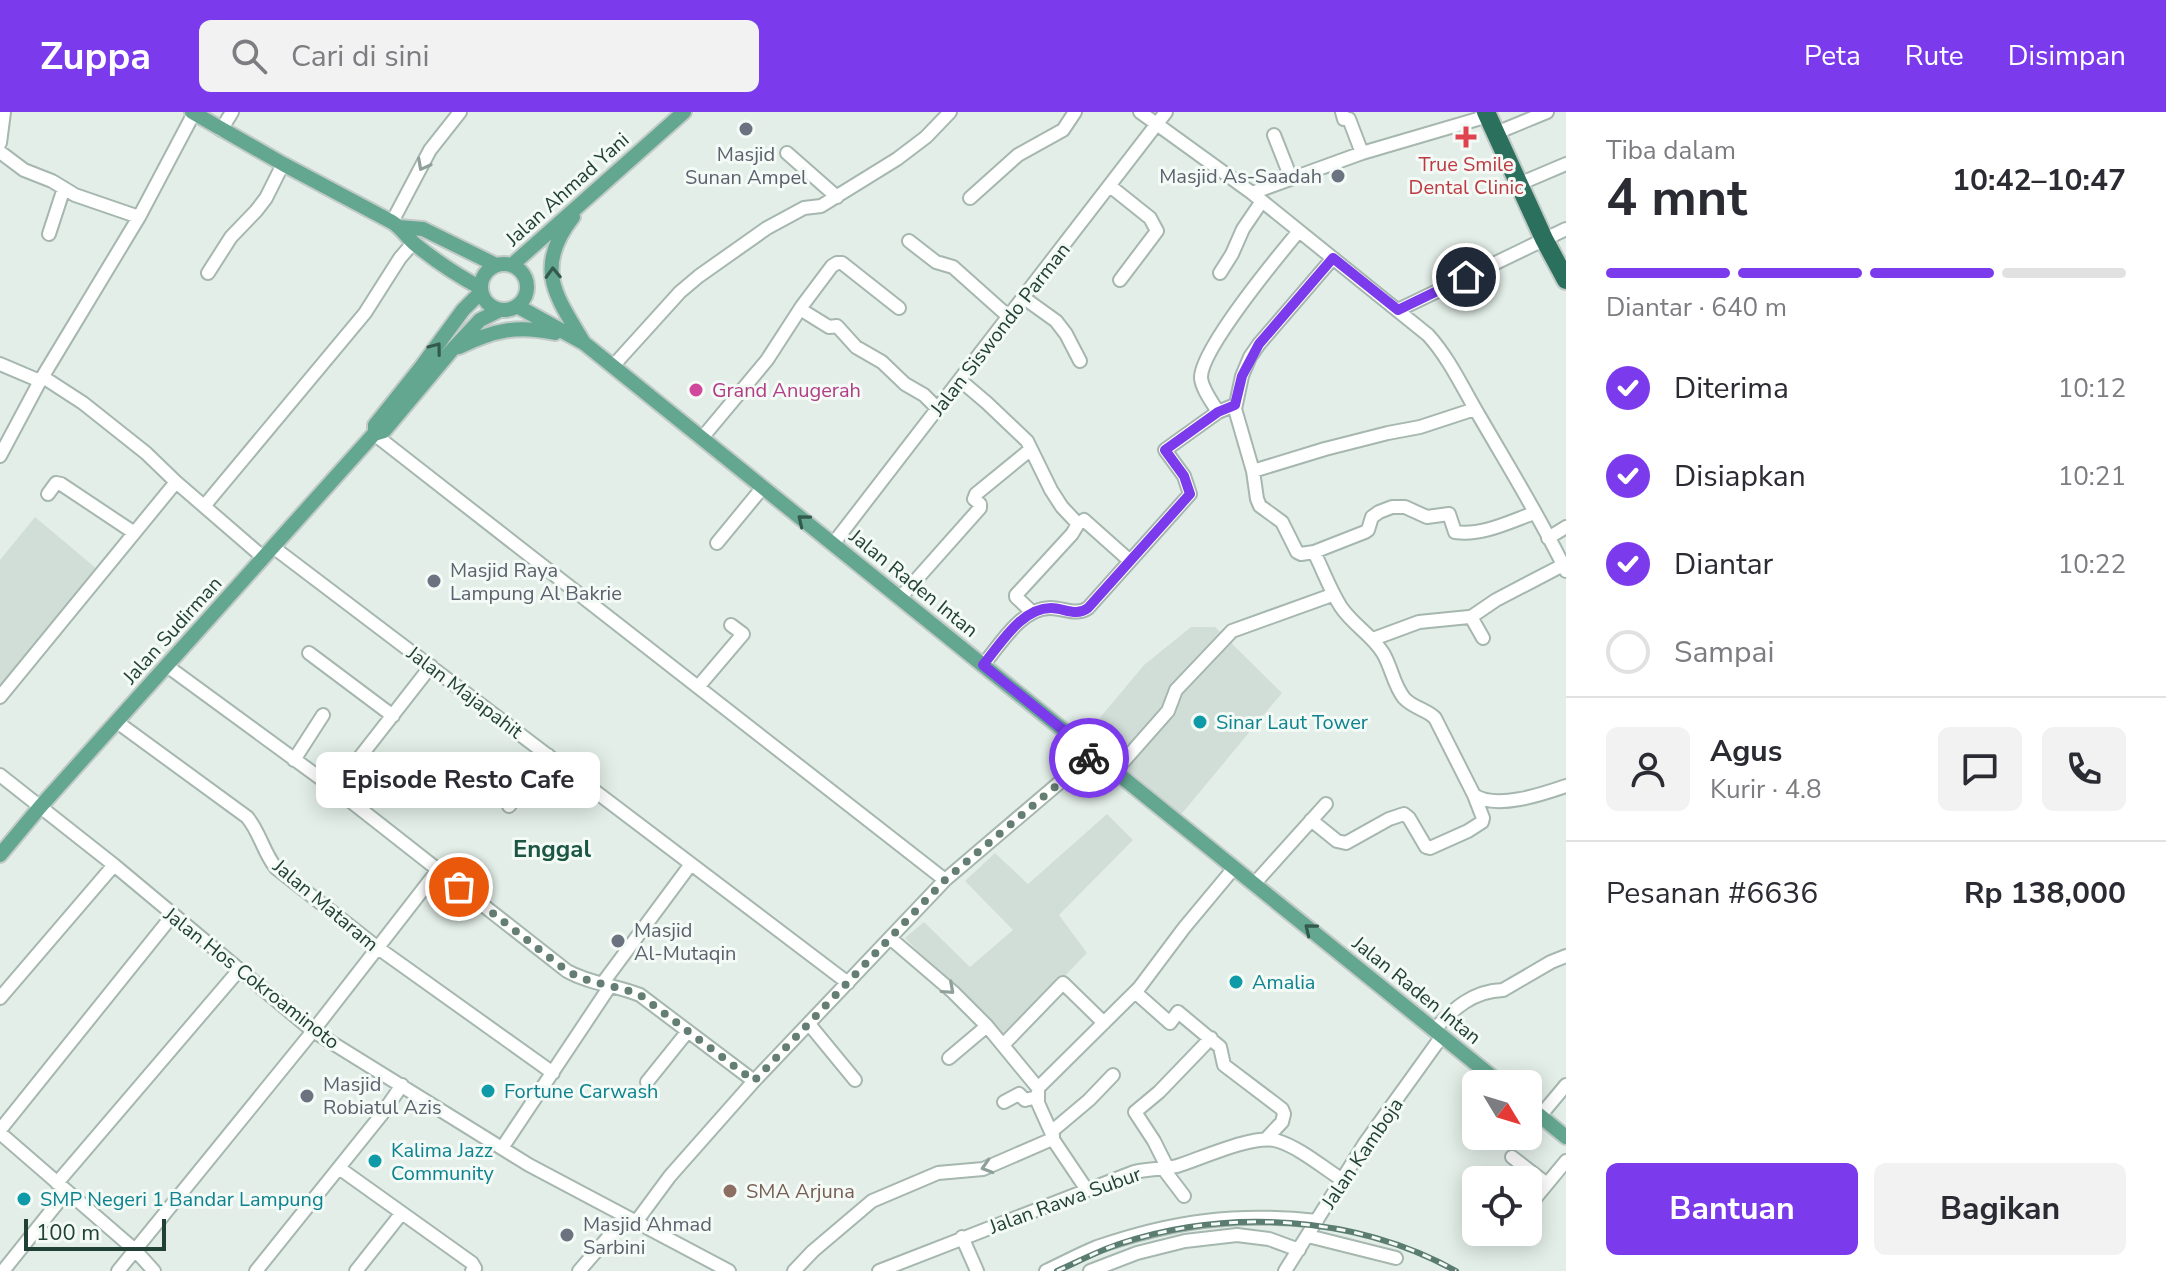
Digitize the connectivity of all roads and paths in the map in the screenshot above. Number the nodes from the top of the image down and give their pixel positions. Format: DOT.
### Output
graph roads {
  1 [pos="4,112"];
  2 [pos="232,112"];
  3 [pos="460,112"];
  4 [pos="684,112"];
  5 [pos="950,112"];
  6 [pos="1075,112"];
  7 [pos="1140,112"];
  8 [pos="1166,112"];
  9 [pos="1342,112"];
  10 [pos="1547,112"];
  11 [pos="193,113"];
  12 [pos="1490,120"];
  13 [pos="1157,125"];
  14 [pos="221,130"];
  15 [pos="1274,135"];
  16 [pos="0,143"];
  17 [pos="0,152"];
  18 [pos="787,153"];
  19 [pos="1362,153"];
  20 [pos="283,164"];
  21 [pos="1566,164"];
  22 [pos="1291,178"];
  23 [pos="1519,184"];
  24 [pos="1110,186"];
  25 [pos="64,188"];
  26 [pos="590,196"];
  27 [pos="837,197"];
  28 [pos="1257,197"];
  29 [pos="970,198"];
  30 [pos="139,217"];
  31 [pos="396,224"];
  32 [pos="1566,229"];
  33 [pos="1299,231"];
  34 [pos="49,234"];
  35 [pos="1544,239"];
  36 [pos="909,241"];
  37 [pos="413,243"];
  38 [pos="1333,258"];
  39 [pos="496,265"];
  40 [pos="512,265"];
  41 [pos="208,273"];
  42 [pos="1220,273"];
  43 [pos="1120,280"];
  44 [pos="1566,280"];
  45 [pos="481,290"];
  46 [pos="1024,298"];
  47 [pos="517,306"];
  48 [pos="899,308"];
  49 [pos="800,309"];
  50 [pos="500,310"];
  51 [pos="1398,310"];
  52 [pos="1009,317"];
  53 [pos="579,340"];
  54 [pos="451,351"];
  55 [pos="1080,361"];
  56 [pos="0,364"];
  57 [pos="613,366"];
  58 [pos="42,379"];
  59 [pos="960,380"];
  60 [pos="1235,405"];
  61 [pos="938,409"];
  62 [pos="1475,409"];
  63 [pos="1218,412"];
  64 [pos="375,434"];
  65 [pos="702,438"];
  66 [pos="1031,449"];
  67 [pos="0,456"];
  68 [pos="1253,471"];
  69 [pos="176,482"];
  70 [pos="763,487"];
  71 [pos="48,494"];
  72 [pos="205,505"];
  73 [pos="1534,513"];
  74 [pos="1078,524"];
  75 [pos="1566,527"];
  76 [pos="133,532"];
  77 [pos="1548,538"];
  78 [pos="717,543"];
  79 [pos="833,544"];
  80 [pos="269,552"];
  81 [pos="1314,552"];
  82 [pos="1130,561"];
  83 [pos="1565,568"];
  84 [pos="1332,595"];
  85 [pos="900,598"];
  86 [pos="1032,612"];
  87 [pos="1471,617"];
  88 [pos="731,625"];
  89 [pos="1483,638"];
  90 [pos="1373,639"];
  91 [pos="309,653"];
  92 [pos="983,665"];
  93 [pos="167,666"];
  94 [pos="431,666"];
  95 [pos="698,687"];
  96 [pos="0,697"];
  97 [pos="323,715"];
  98 [pos="393,716"];
  99 [pos="117,722"];
  100 [pos="1093,754"];
  101 [pos="548,755"];
  102 [pos="294,760"];
  103 [pos="1116,770"];
  104 [pos="1,778"];
  105 [pos="1566,786"];
  106 [pos="335,789"];
  107 [pos="1474,795"];
  108 [pos="1326,804"];
  109 [pos="509,806"];
  110 [pos="40,807"];
  111 [pos="1311,820"];
  112 [pos="0,855"];
  113 [pos="691,864"];
  114 [pos="114,865"];
  115 [pos="1234,868"];
  116 [pos="438,870"];
  117 [pos="945,880"];
  118 [pos="1254,884"];
  119 [pos="172,916"];
  120 [pos="890,938"];
  121 [pos="378,948"];
  122 [pos="1566,956"];
  123 [pos="239,970"];
  124 [pos="848,983"];
  125 [pos="606,985"];
  126 [pos="1135,992"];
  127 [pos="0,998"];
  128 [pos="1104,1023"];
  129 [pos="809,1024"];
  130 [pos="987,1026"];
  131 [pos="313,1031"];
  132 [pos="688,1031"];
  133 [pos="1438,1033"];
  134 [pos="1211,1038"];
  135 [pos="1003,1045"];
  136 [pos="949,1058"];
  137 [pos="1484,1070"];
  138 [pos="553,1073"];
  139 [pos="1113,1075"];
  140 [pos="855,1080"];
  141 [pos="754,1081"];
  142 [pos="647,1082"];
  143 [pos="402,1085"];
  144 [pos="1566,1085"];
  145 [pos="1038,1092"];
  146 [pos="1004,1102"];
  147 [pos="1542,1104"];
  148 [pos="1542,1118"];
  149 [pos="0,1131"];
  150 [pos="1052,1135"];
  151 [pos="1566,1137"];
  152 [pos="1266,1139"];
  153 [pos="502,1148"];
  154 [pos="1512,1157"];
  155 [pos="1566,1161"];
  156 [pos="1165,1167"];
  157 [pos="339,1168"];
  158 [pos="1341,1179"];
  159 [pos="1547,1184"];
  160 [pos="62,1187"];
  161 [pos="1087,1190"];
  162 [pos="1542,1190"];
  163 [pos="1184,1196"];
  164 [pos="401,1214"];
  165 [pos="630,1220"];
  166 [pos="1317,1221"];
  167 [pos="1308,1236"];
  168 [pos="962,1237"];
  169 [pos="135,1250"];
  170 [pos="1299,1250"];
  171 [pos="1396,1258"];
  172 [pos="3,1271"];
  173 [pos="118,1271"];
  174 [pos="154,1271"];
  175 [pos="256,1271"];
  176 [pos="356,1271"];
  177 [pos="472,1271"];
  178 [pos="579,1271"];
  179 [pos="729,1271"];
  180 [pos="794,1271"];
  181 [pos="879,1271"];
  182 [pos="977,1271"];
  183 [pos="1046,1271"];
  184 [pos="1090,1271"];
  185 [pos="1285,1271"];
  1 -- 16 [label="street"];
  2 -- 14 [label="street"];
  3 -- 31 [label="street, one-way"];
  4 -- 26 [label="main road, Jalan Ahmad Yani"];
  5 -- 27 [label="street"];
  6 -- 29 [label="street"];
  7 -- 13 [label="street"];
  8 -- 13 [label="street, Jalan Siswondo Parman"];
  9 -- 19 [label="street"];
  10 -- 12 [label="street"];
  11 -- 14 [label="main road"];
  11 -- 30 [label="street"];
  12 -- 19 [label="street"];
  12 -- 23 [label="highway"];
  13 -- 24 [label="street, Jalan Siswondo Parman"];
  13 -- 28 [label="street"];
  14 -- 20 [label="main road"];
  15 -- 22 [label="street"];
  17 -- 25 [label="street"];
  18 -- 27 [label="street"];
  19 -- 22 [label="street"];
  20 -- 31 [label="main road"];
  20 -- 41 [label="street"];
  21 -- 23 [label="street"];
  22 -- 28 [label="street"];
  23 -- 35 [label="highway"];
  24 -- 43 [label="street"];
  24 -- 46 [label="street, Jalan Siswondo Parman"];
  25 -- 30 [label="street"];
  25 -- 34 [label="street"];
  26 -- 40 [label="main road, Jalan Ahmad Yani"];
  53 -- 26 [label="main road, one-way"];
  27 -- 57 [label="street"];
  28 -- 33 [label="street"];
  28 -- 42 [label="street"];
  30 -- 58 [label="street"];
  31 -- 37 [label="main road"];
  31 -- 39 [label="main road"];
  32 -- 35 [label="street"];
  33 -- 38 [label="street"];
  33 -- 63 [label="street"];
  35 -- 44 [label="highway"];
  35 -- 51 [label="street"];
  36 -- 52 [label="street"];
  37 -- 45 [label="main road"];
  37 -- 72 [label="street"];
  38 -- 51 [label="street"];
  38 -- 60 [label="street"];
  39 -- 40 [label="main road"];
  39 -- 45 [label="main road"];
  40 -- 47 [label="main road"];
  45 -- 50 [label="main road"];
  64 -- 45 [label="main road, Jalan Sudirman, one-way"];
  46 -- 52 [label="street, Jalan Siswondo Parman"];
  46 -- 55 [label="street"];
  47 -- 50 [label="main road"];
  47 -- 53 [label="main road, Jalan Raden Intan"];
  48 -- 49 [label="street"];
  49 -- 61 [label="street"];
  49 -- 65 [label="street"];
  50 -- 54 [label="main road, Jalan Sudirman"];
  51 -- 62 [label="street"];
  52 -- 59 [label="street, Jalan Siswondo Parman"];
  53 -- 54 [label="main road"];
  53 -- 57 [label="main road, Jalan Raden Intan"];
  54 -- 64 [label="main road, Jalan Sudirman"];
  56 -- 58 [label="street, Jalan Majapahit"];
  57 -- 65 [label="main road, Jalan Raden Intan"];
  58 -- 67 [label="street"];
  58 -- 69 [label="street, Jalan Majapahit"];
  59 -- 61 [label="street, Jalan Siswondo Parman"];
  59 -- 66 [label="street"];
  60 -- 63 [label="street"];
  60 -- 68 [label="street"];
  61 -- 79 [label="street, Jalan Siswondo Parman"];
  62 -- 68 [label="street"];
  62 -- 73 [label="street"];
  63 -- 82 [label="street"];
  64 -- 80 [label="main road, Jalan Sudirman"];
  64 -- 95 [label="street"];
  65 -- 70 [label="main road, Jalan Raden Intan"];
  66 -- 74 [label="street"];
  66 -- 85 [label="street"];
  68 -- 81 [label="street"];
  69 -- 72 [label="street, Jalan Majapahit"];
  69 -- 76 [label="street"];
  70 -- 78 [label="street"];
  79 -- 70 [label="main road, Jalan Raden Intan, one-way"];
  71 -- 76 [label="street"];
  72 -- 80 [label="street, Jalan Majapahit"];
  73 -- 77 [label="street"];
  73 -- 81 [label="street"];
  74 -- 82 [label="street"];
  74 -- 86 [label="street"];
  75 -- 77 [label="street"];
  76 -- 96 [label="street"];
  77 -- 83 [label="street"];
  79 -- 85 [label="main road, Jalan Raden Intan"];
  80 -- 93 [label="main road, Jalan Sudirman"];
  80 -- 94 [label="street, Jalan Majapahit"];
  81 -- 84 [label="street"];
  82 -- 86 [label="street"];
  83 -- 87 [label="street"];
  84 -- 90 [label="street"];
  84 -- 103 [label="street"];
  85 -- 92 [label="main road, Jalan Raden Intan"];
  86 -- 92 [label="street"];
  87 -- 89 [label="street"];
  87 -- 90 [label="street"];
  88 -- 95 [label="street"];
  90 -- 107 [label="street"];
  91 -- 98 [label="street"];
  92 -- 100 [label="main road, Jalan Raden Intan"];
  93 -- 99 [label="main road, Jalan Sudirman"];
  93 -- 102 [label="street"];
  94 -- 98 [label="street"];
  94 -- 101 [label="street, Jalan Majapahit"];
  95 -- 117 [label="street"];
  97 -- 102 [label="street"];
  98 -- 106 [label="street"];
  99 -- 110 [label="main road, Jalan Sudirman"];
  99 -- 121 [label="street, Jalan Mataram"];
  100 -- 103 [label="main road, Jalan Raden Intan"];
  100 -- 117 [label="street"];
  101 -- 109 [label="street"];
  101 -- 113 [label="street, Jalan Majapahit"];
  102 -- 106 [label="street"];
  103 -- 115 [label="main road, Jalan Raden Intan"];
  104 -- 110 [label="street, Jalan Hos Cokroaminoto"];
  105 -- 107 [label="street"];
  106 -- 116 [label="street"];
  107 -- 111 [label="street"];
  108 -- 111 [label="street"];
  110 -- 112 [label="main road, Jalan Sudirman"];
  110 -- 114 [label="street, Jalan Hos Cokroaminoto"];
  111 -- 118 [label="street"];
  113 -- 124 [label="street, Jalan Majapahit"];
  113 -- 125 [label="street"];
  114 -- 119 [label="street, Jalan Hos Cokroaminoto"];
  114 -- 127 [label="street"];
  115 -- 118 [label="main road, Jalan Raden Intan"];
  115 -- 126 [label="street"];
  116 -- 121 [label="street"];
  116 -- 125 [label="street"];
  117 -- 120 [label="street"];
  133 -- 118 [label="main road, Jalan Raden Intan, one-way"];
  119 -- 123 [label="street, Jalan Hos Cokroaminoto"];
  119 -- 149 [label="street"];
  120 -- 124 [label="street"];
  120 -- 130 [label="street, one-way"];
  121 -- 131 [label="street"];
  121 -- 138 [label="street, Jalan Mataram"];
  122 -- 133 [label="street, Jalan Kamboja"];
  123 -- 131 [label="street, Jalan Hos Cokroaminoto"];
  123 -- 160 [label="street"];
  124 -- 129 [label="street"];
  125 -- 132 [label="street"];
  125 -- 138 [label="street"];
  126 -- 128 [label="street"];
  126 -- 134 [label="street"];
  128 -- 135 [label="street"];
  128 -- 145 [label="street"];
  129 -- 140 [label="street"];
  129 -- 141 [label="street"];
  130 -- 135 [label="street"];
  130 -- 136 [label="street"];
  131 -- 143 [label="street, Jalan Hos Cokroaminoto"];
  131 -- 169 [label="street"];
  132 -- 141 [label="street"];
  132 -- 142 [label="street"];
  133 -- 137 [label="main road, Jalan Raden Intan"];
  133 -- 158 [label="street, Jalan Kamboja"];
  134 -- 152 [label="street"];
  134 -- 156 [label="street"];
  135 -- 145 [label="street"];
  138 -- 153 [label="street"];
  139 -- 150 [label="street"];
  141 -- 165 [label="street"];
  143 -- 153 [label="street, Jalan Hos Cokroaminoto"];
  143 -- 157 [label="street"];
  144 -- 147 [label="street"];
  145 -- 146 [label="street"];
  145 -- 150 [label="street"];
  148 -- 151 [label="main road"];
  149 -- 160 [label="street"];
  150 -- 161 [label="street"];
  150 -- 180 [label="street, one-way"];
  152 -- 156 [label="street, Jalan Rawa Subur"];
  152 -- 158 [label="street"];
  153 -- 165 [label="street, Jalan Hos Cokroaminoto"];
  154 -- 159 [label="street"];
  155 -- 159 [label="street"];
  156 -- 161 [label="street, Jalan Rawa Subur"];
  156 -- 163 [label="street"];
  157 -- 164 [label="street"];
  157 -- 175 [label="street"];
  158 -- 166 [label="street, Jalan Kamboja"];
  159 -- 162 [label="street"];
  160 -- 169 [label="street"];
  160 -- 172 [label="street"];
  161 -- 168 [label="street, Jalan Rawa Subur"];
  164 -- 176 [label="street"];
  164 -- 177 [label="street"];
  165 -- 178 [label="street"];
  165 -- 179 [label="street, Jalan Hos Cokroaminoto"];
  166 -- 167 [label="street, Jalan Kamboja"];
  166 -- 183 [label="street"];
  167 -- 170 [label="street, Jalan Kamboja"];
  167 -- 171 [label="street"];
  168 -- 181 [label="street, Jalan Rawa Subur"];
  168 -- 182 [label="street"];
  169 -- 173 [label="street"];
  169 -- 174 [label="street"];
  170 -- 184 [label="street"];
  170 -- 185 [label="street, Jalan Kamboja"];
}
